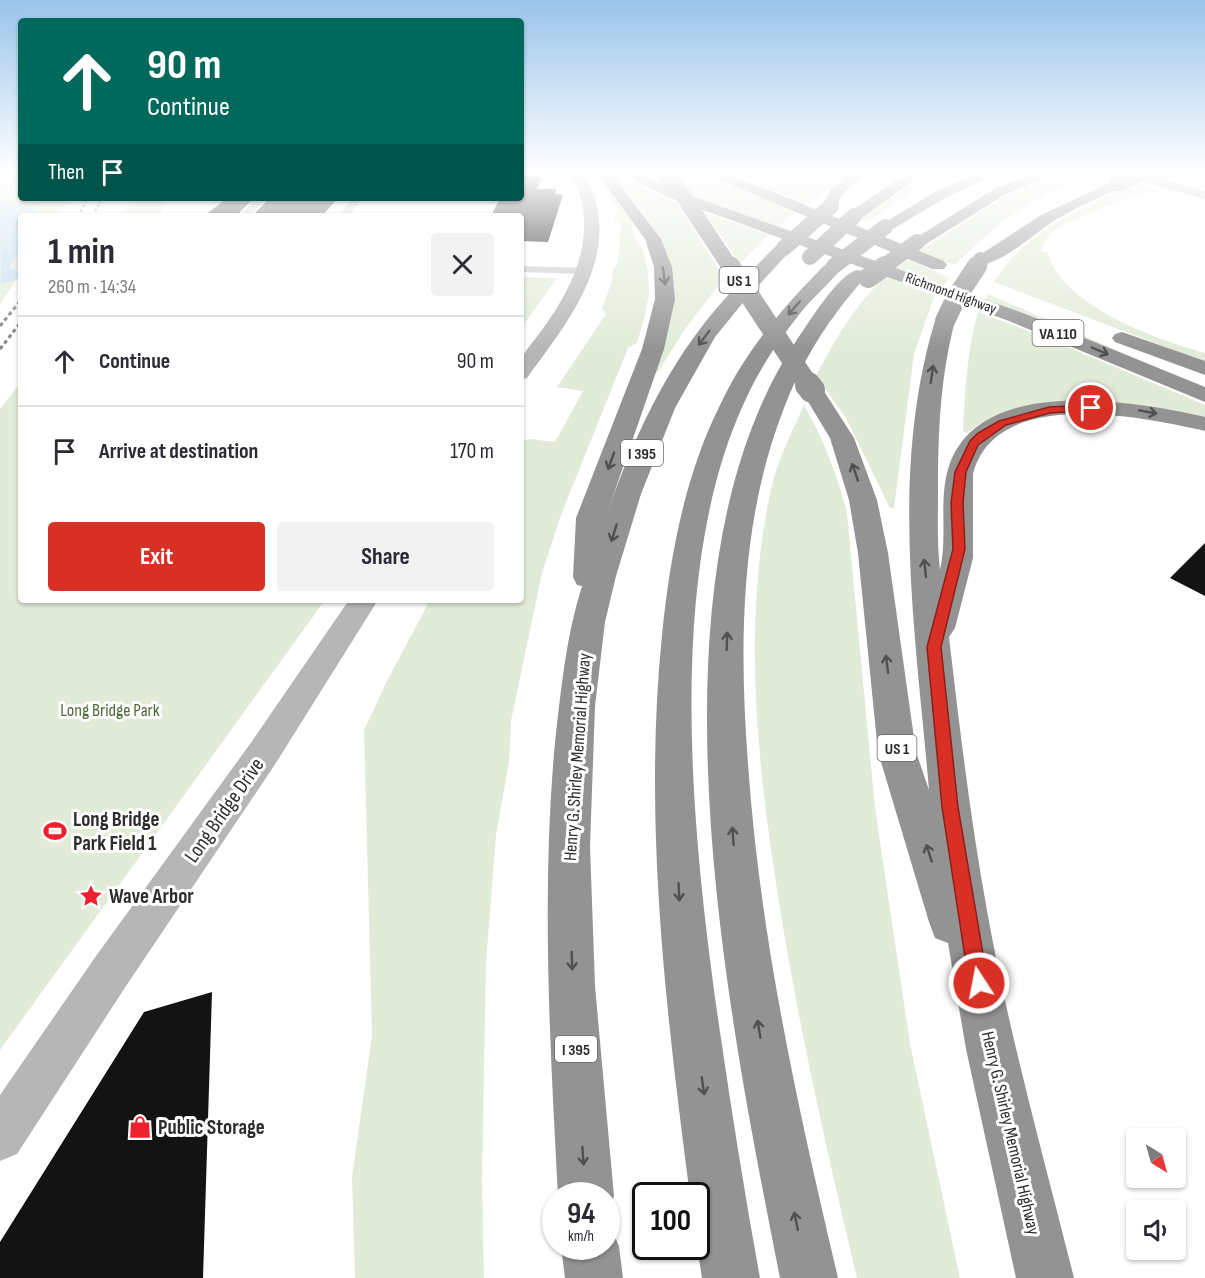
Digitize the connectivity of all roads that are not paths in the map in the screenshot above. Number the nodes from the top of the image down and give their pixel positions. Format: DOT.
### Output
graph roads {
  1 [pos="593,233"];
  2 [pos="648,233"];
  3 [pos="708,233"];
  4 [pos="780,233"];
  5 [pos="801,233"];
  6 [pos="850,233"];
  7 [pos="860,233"];
  8 [pos="874,233"];
  9 [pos="916,233"];
  10 [pos="920,233"];
  11 [pos="1027,233"];
  12 [pos="910,238"];
  13 [pos="524,269"];
  14 [pos="842,269"];
  15 [pos="586,271"];
  16 [pos="982,283"];
  17 [pos="1013,296"];
  18 [pos="1038,307"];
  19 [pos="524,368"];
  20 [pos="1205,368"];
  21 [pos="1205,377"];
  22 [pos="1205,395"];
  23 [pos="1205,424"];
  24 [pos="362,603"];
  25 [pos="586,634"];
  26 [pos="934,647"];
  27 [pos="991,1049"];
  28 [pos="0,1137"];
  29 [pos="585,1182"];
  30 [pos="592,1260"];
  31 [pos="1040,1263"];
  32 [pos="594,1278"];
  33 [pos="731,1278"];
  34 [pos="808,1278"];
  1 -- 15 [label="street"];
  2 -- 25 [label="highway, one-way"];
  27 -- 3 [label="highway, US 1, one-way, bridge"];
  4 -- 22 [label="highway, Richmond Highway / VA 110, one-way"];
  5 -- 25 [label="highway, Henry G. Shirley Memorial Highway / I 395, one-way, bridge"];
  6 -- 14 [label="highway, bridge"];
  7 -- 16 [label="highway, Richmond Highway"];
  8 -- 14 [label="highway, bridge"];
  9 -- 12 [label="highway"];
  10 -- 12 [label="highway"];
  26 -- 11 [label="highway, Henry G. Shirley Memorial Highway, one-way, bridge"];
  12 -- 14 [label="highway, bridge"];
  13 -- 15 [label="street"];
  14 -- 33 [label="highway, one-way"];
  34 -- 14 [label="highway, one-way"];
  15 -- 19 [label="street"];
  17 -- 18 [label="highway, Richmond Highway / VA 110"];
  18 -- 20 [label="highway"];
  18 -- 21 [label="highway, Richmond Highway / VA 110"];
  26 -- 23 [label="highway, one-way"];
  24 -- 28 [label="street, Long Bridge Drive"];
  25 -- 29 [label="highway, Henry G. Shirley Memorial Highway / I 395, one-way"];
  26 -- 27 [label="highway, Henry G. Shirley Memorial Highway"];
  27 -- 31 [label="highway, Henry G. Shirley Memorial Highway"];
  30 -- 32 [label="highway"];
}
